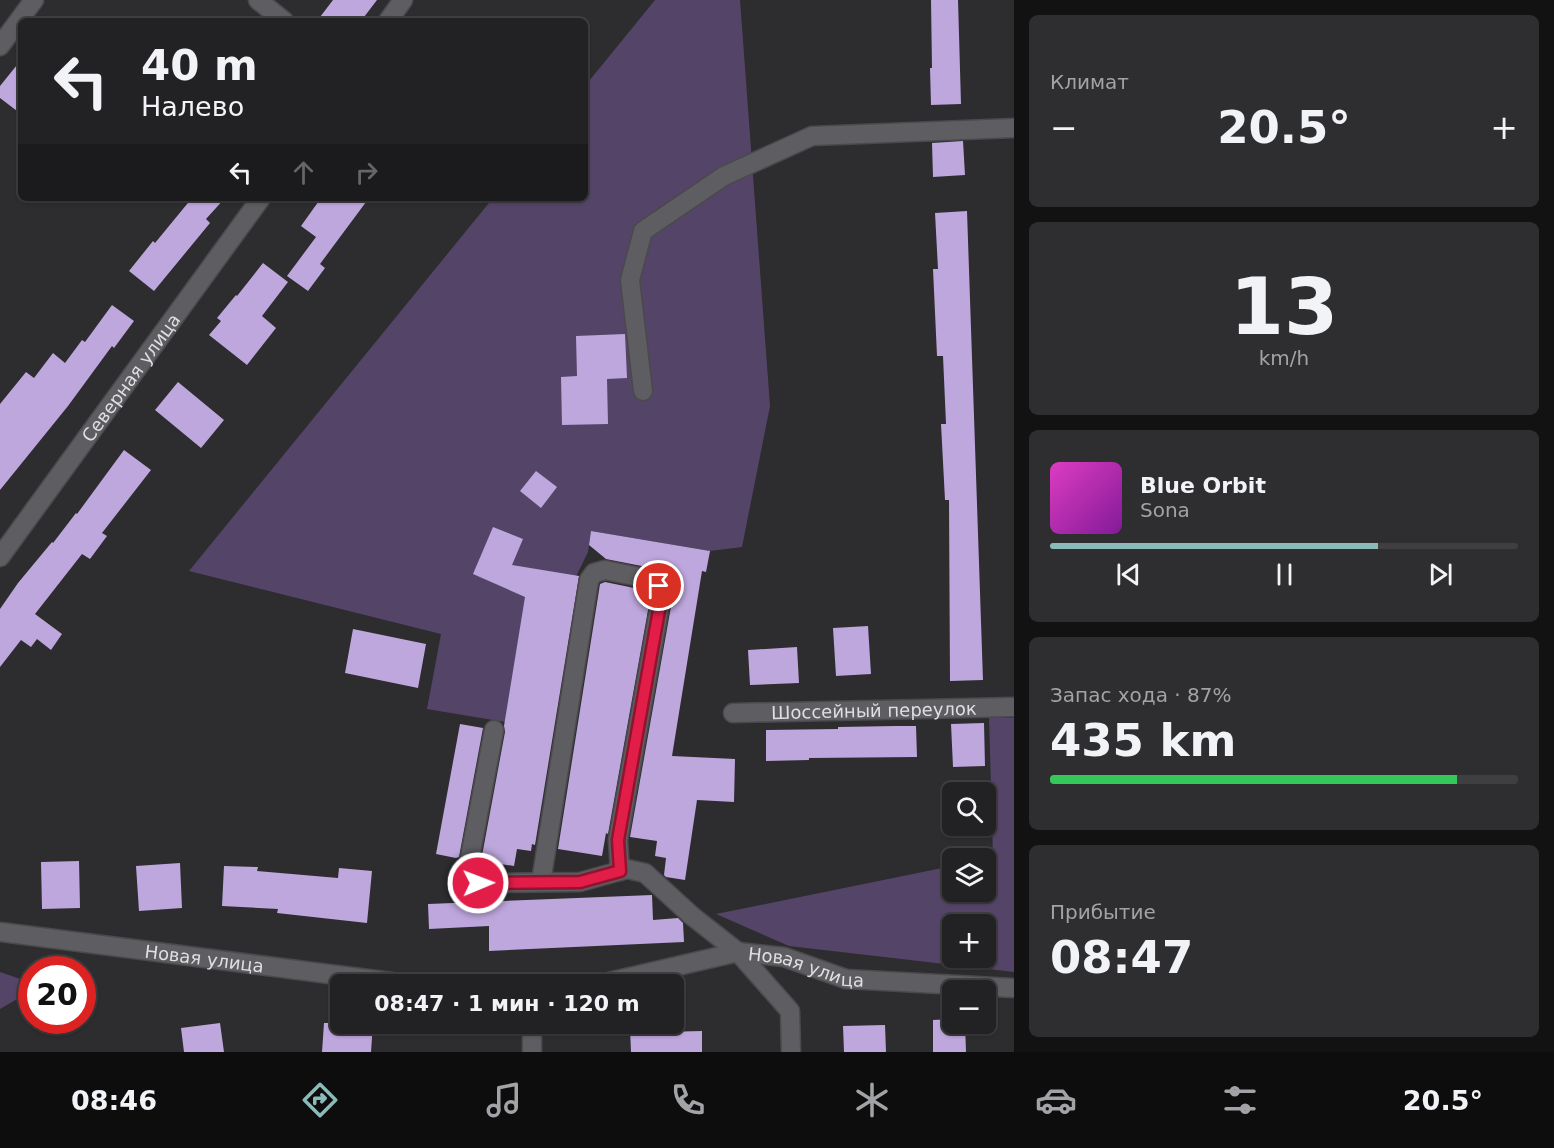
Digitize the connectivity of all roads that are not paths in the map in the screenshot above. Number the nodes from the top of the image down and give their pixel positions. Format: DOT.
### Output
graph roads {
  1 [pos="34,0"];
  2 [pos="258,0"];
  3 [pos="403,0"];
  4 [pos="21,18"];
  5 [pos="280,18"];
  6 [pos="390,18"];
  7 [pos="18,22"];
  8 [pos="0,46"];
  9 [pos="1014,128"];
  10 [pos="259,201"];
  11 [pos="644,391"];
  12 [pos="0,557"];
  13 [pos="1014,707"];
  14 [pos="734,713"];
  15 [pos="494,730"];
  16 [pos="620,871"];
  17 [pos="540,882"];
  18 [pos="0,932"];
  19 [pos="738,952"];
  20 [pos="330,974"];
  21 [pos="643,974"];
  22 [pos="1014,988"];
  23 [pos="532,1034"];
  24 [pos="532,1052"];
  25 [pos="791,1052"];
  1 -- 4 [label="street"];
  2 -- 5 [label="street"];
  3 -- 6 [label="street"];
  7 -- 8 [label="street"];
  9 -- 11 [label="street"];
  10 -- 12 [label="street, Северная улица"];
  13 -- 14 [label="street, Шоссейный переулок"];
  15 -- 17 [label="street"];
  16 -- 17 [label="street"];
  16 -- 17 [label="street"];
  16 -- 19 [label="street"];
  18 -- 20 [label="street, Новая улица"];
  19 -- 21 [label="street, Новая улица"];
  19 -- 22 [label="street, Новая улица"];
  19 -- 25 [label="street"];
  23 -- 24 [label="street"];
}
